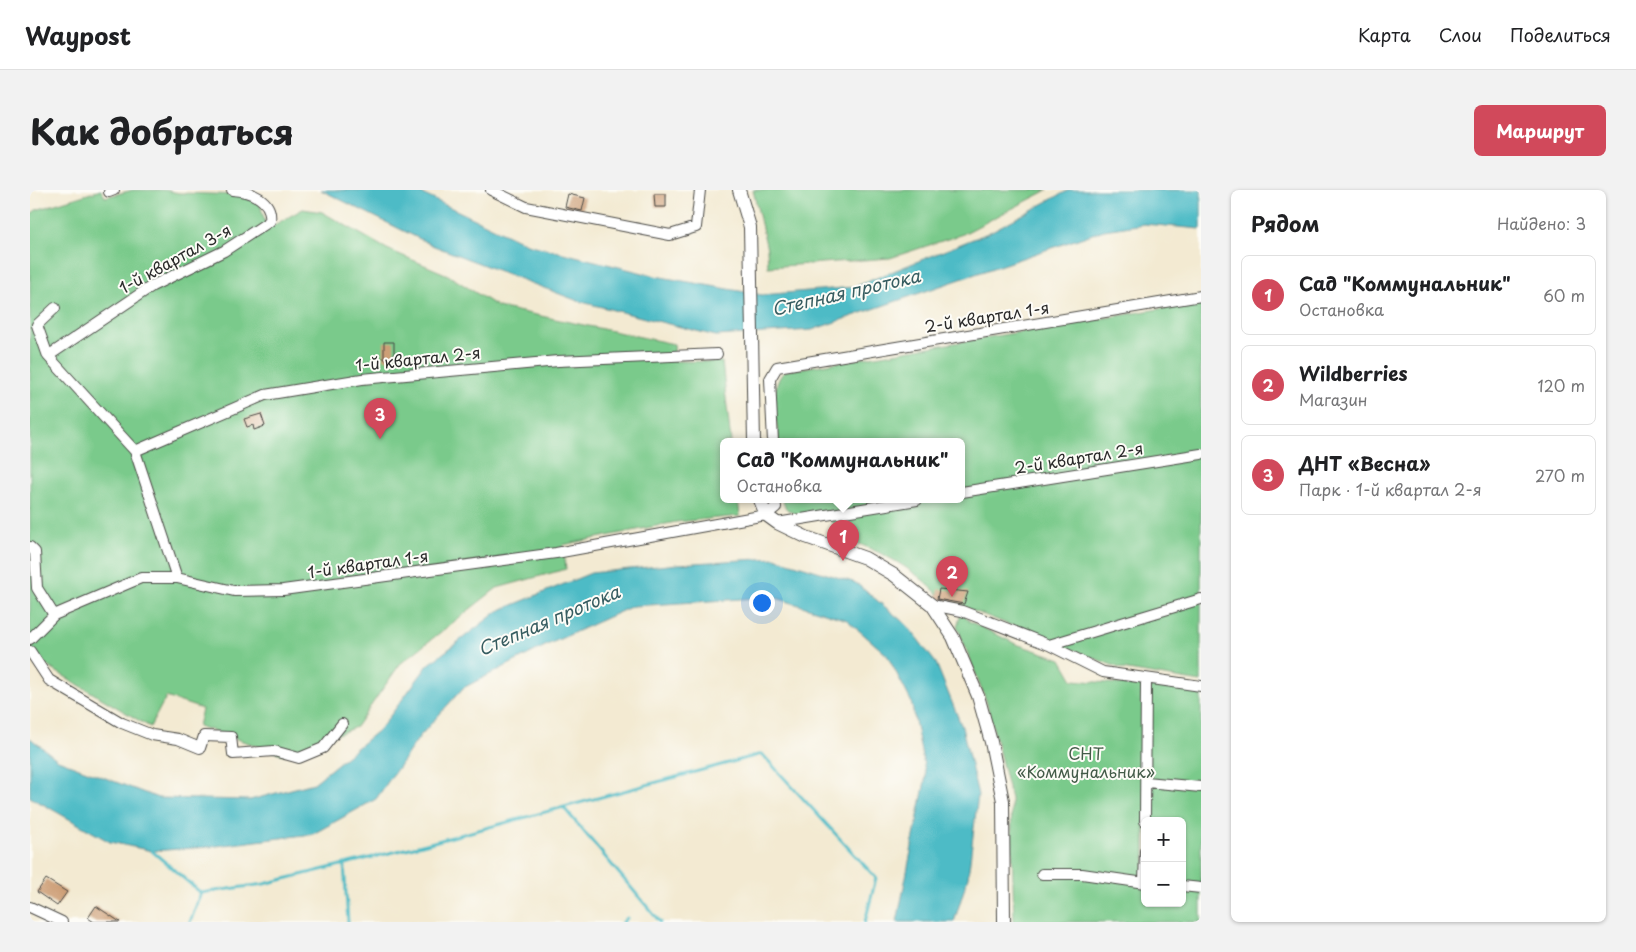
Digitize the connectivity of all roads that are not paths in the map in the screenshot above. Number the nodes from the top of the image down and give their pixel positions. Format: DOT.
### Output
graph roads {
  1 [pos="232,190"];
  2 [pos="491,190"];
  3 [pos="700,190"];
  4 [pos="739,190"];
  5 [pos="1201,296"];
  6 [pos="56,308"];
  7 [pos="716,354"];
  8 [pos="48,356"];
  9 [pos="754,438"];
  10 [pos="773,438"];
  11 [pos="135,451"];
  12 [pos="1201,454"];
  13 [pos="965,492"];
  14 [pos="762,503"];
  15 [pos="775,503"];
  16 [pos="894,503"];
  17 [pos="771,519"];
  18 [pos="30,547"];
  19 [pos="177,578"];
  20 [pos="1201,599"];
  21 [pos="932,605"];
  22 [pos="54,615"];
  23 [pos="30,639"];
  24 [pos="1049,645"];
  25 [pos="30,650"];
  26 [pos="1146,679"];
  27 [pos="1201,686"];
  28 [pos="342,724"];
  29 [pos="1146,782"];
  30 [pos="1201,787"];
  31 [pos="1145,817"];
  32 [pos="1042,874"];
  33 [pos="1141,883"];
  34 [pos="1186,886"];
  35 [pos="1201,888"];
  36 [pos="30,907"];
  37 [pos="62,922"];
  38 [pos="1004,922"];
  1 -- 8 [label="street, 1-й квартал 3-я"];
  2 -- 3 [label="street"];
  4 -- 9 [label="street"];
  5 -- 10 [label="street, 2-й квартал 1-я"];
  6 -- 8 [label="street"];
  7 -- 11 [label="street, 1-й квартал 2-я"];
  8 -- 11 [label="street"];
  11 -- 19 [label="street"];
  12 -- 13 [label="street, 2-й квартал 2-я"];
  14 -- 17 [label="street"];
  15 -- 17 [label="street"];
  16 -- 17 [label="street"];
  17 -- 19 [label="street, 1-й квартал 1-я"];
  17 -- 21 [label="street"];
  18 -- 22 [label="street"];
  19 -- 22 [label="street, 1-й квартал 1-я"];
  20 -- 24 [label="street"];
  21 -- 24 [label="street"];
  21 -- 38 [label="street"];
  22 -- 23 [label="street"];
  24 -- 26 [label="street"];
  25 -- 28 [label="street"];
  26 -- 27 [label="street"];
  26 -- 29 [label="street"];
  29 -- 30 [label="street"];
  29 -- 31 [label="street"];
  32 -- 33 [label="street"];
  34 -- 35 [label="street"];
  36 -- 37 [label="street"];
}
